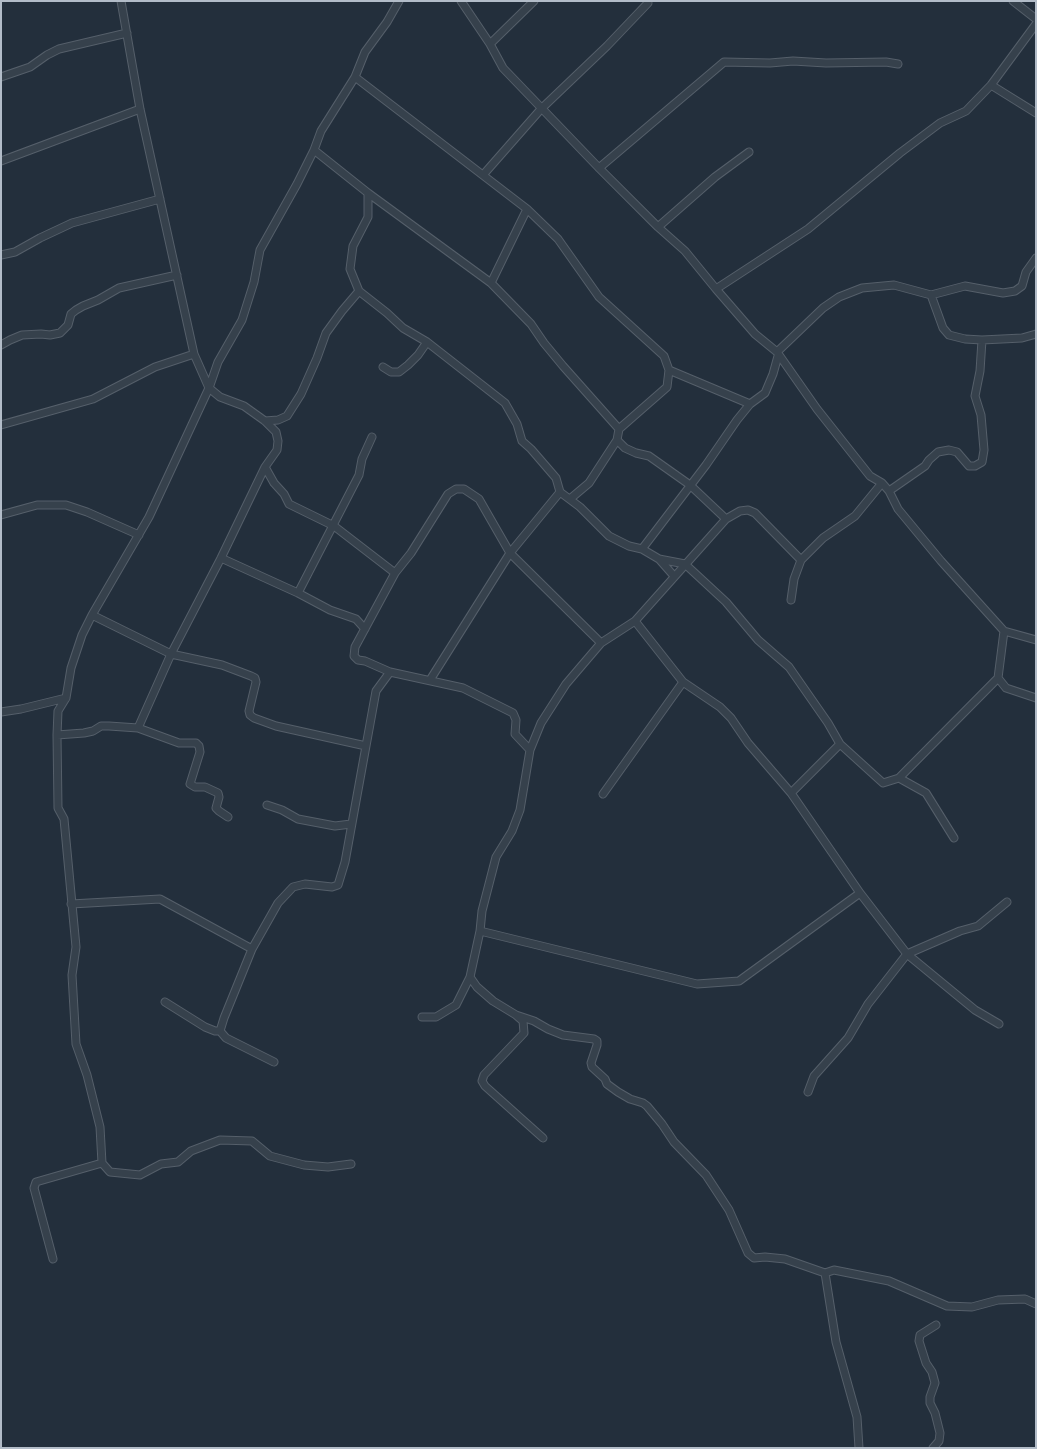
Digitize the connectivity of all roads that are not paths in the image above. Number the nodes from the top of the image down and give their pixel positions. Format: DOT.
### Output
graph roads {
  1 [pos="121,1"];
  2 [pos="399,1"];
  3 [pos="461,1"];
  4 [pos="534,1"];
  5 [pos="1013,1"];
  6 [pos="648,3"];
  7 [pos="1036,19"];
  8 [pos="1036,24"];
  9 [pos="127,32"];
  10 [pos="490,44"];
  11 [pos="898,64"];
  12 [pos="1,77"];
  13 [pos="355,78"];
  14 [pos="991,85"];
  15 [pos="540,108"];
  16 [pos="140,109"];
  17 [pos="1036,113"];
  18 [pos="314,150"];
  19 [pos="749,152"];
  20 [pos="1,160"];
  21 [pos="599,168"];
  22 [pos="483,175"];
  23 [pos="368,193"];
  24 [pos="160,198"];
  25 [pos="526,209"];
  26 [pos="658,227"];
  27 [pos="1,255"];
  28 [pos="1036,258"];
  29 [pos="176,275"];
  30 [pos="491,283"];
  31 [pos="716,290"];
  32 [pos="359,291"];
  33 [pos="931,295"];
  34 [pos="1036,334"];
  35 [pos="982,340"];
  36 [pos="427,342"];
  37 [pos="1,345"];
  38 [pos="194,354"];
  39 [pos="778,354"];
  40 [pos="383,367"];
  41 [pos="669,370"];
  42 [pos="210,388"];
  43 [pos="750,404"];
  44 [pos="265,421"];
  45 [pos="1,425"];
  46 [pos="619,429"];
  47 [pos="372,437"];
  48 [pos="617,440"];
  49 [pos="265,467"];
  50 [pos="882,483"];
  51 [pos="690,485"];
  52 [pos="889,491"];
  53 [pos="560,492"];
  54 [pos="570,499"];
  55 [pos="1,514"];
  56 [pos="726,520"];
  57 [pos="334,526"];
  58 [pos="139,535"];
  59 [pos="642,548"];
  60 [pos="510,553"];
  61 [pos="221,558"];
  62 [pos="659,559"];
  63 [pos="801,560"];
  64 [pos="685,564"];
  65 [pos="394,573"];
  66 [pos="674,576"];
  67 [pos="298,593"];
  68 [pos="792,600"];
  69 [pos="92,615"];
  70 [pos="635,621"];
  71 [pos="365,629"];
  72 [pos="1004,631"];
  73 [pos="1036,640"];
  74 [pos="601,643"];
  75 [pos="171,654"];
  76 [pos="390,672"];
  77 [pos="998,678"];
  78 [pos="430,680"];
  79 [pos="683,682"];
  80 [pos="66,698"];
  81 [pos="1036,698"];
  82 [pos="1,712"];
  83 [pos="138,728"];
  84 [pos="57,735"];
  85 [pos="840,744"];
  86 [pos="366,746"];
  87 [pos="530,750"];
  88 [pos="899,778"];
  89 [pos="791,793"];
  90 [pos="603,794"];
  91 [pos="266,805"];
  92 [pos="228,818"];
  93 [pos="351,824"];
  94 [pos="954,838"];
  95 [pos="860,893"];
  96 [pos="1007,902"];
  97 [pos="71,904"];
  98 [pos="480,931"];
  99 [pos="252,949"];
  100 [pos="907,954"];
  101 [pos="470,977"];
  102 [pos="166,1002"];
  103 [pos="516,1015"];
  104 [pos="422,1017"];
  105 [pos="999,1024"];
  106 [pos="220,1031"];
  107 [pos="274,1062"];
  108 [pos="808,1092"];
  109 [pos="543,1138"];
  110 [pos="102,1163"];
  111 [pos="351,1164"];
  112 [pos="53,1259"];
  113 [pos="825,1273"];
  114 [pos="1036,1304"];
  115 [pos="936,1324"];
  116 [pos="860,1448"];
  117 [pos="933,1448"];
  1 -- 9 [label="street"];
  2 -- 13 [label="street"];
  3 -- 10 [label="street"];
  4 -- 10 [label="street"];
  5 -- 7 [label="street"];
  6 -- 15 [label="street"];
  8 -- 14 [label="street"];
  9 -- 12 [label="street"];
  9 -- 16 [label="street"];
  10 -- 15 [label="street"];
  11 -- 21 [label="street"];
  13 -- 18 [label="street"];
  13 -- 22 [label="street"];
  14 -- 17 [label="street"];
  14 -- 31 [label="street"];
  15 -- 21 [label="street"];
  15 -- 22 [label="street"];
  16 -- 20 [label="street"];
  16 -- 24 [label="street"];
  18 -- 23 [label="street"];
  18 -- 42 [label="street"];
  19 -- 26 [label="street"];
  21 -- 26 [label="street"];
  22 -- 25 [label="street"];
  23 -- 30 [label="street"];
  23 -- 32 [label="street"];
  24 -- 27 [label="street"];
  24 -- 29 [label="street"];
  25 -- 30 [label="street"];
  25 -- 41 [label="street"];
  26 -- 31 [label="street"];
  28 -- 33 [label="street"];
  29 -- 37 [label="street"];
  29 -- 38 [label="street"];
  30 -- 46 [label="street"];
  31 -- 39 [label="street"];
  32 -- 36 [label="street"];
  32 -- 44 [label="street"];
  33 -- 35 [label="street"];
  33 -- 39 [label="street"];
  34 -- 35 [label="street"];
  35 -- 52 [label="street"];
  36 -- 40 [label="street"];
  36 -- 53 [label="street"];
  38 -- 42 [label="street"];
  38 -- 45 [label="street"];
  39 -- 43 [label="street"];
  39 -- 50 [label="street"];
  41 -- 43 [label="street"];
  41 -- 46 [label="street"];
  42 -- 44 [label="street"];
  42 -- 58 [label="street"];
  43 -- 51 [label="street"];
  44 -- 49 [label="street"];
  46 -- 48 [label="street"];
  47 -- 57 [label="street"];
  48 -- 51 [label="street"];
  48 -- 54 [label="street"];
  49 -- 57 [label="street"];
  49 -- 61 [label="street"];
  50 -- 52 [label="street"];
  50 -- 63 [label="street"];
  51 -- 56 [label="street"];
  51 -- 59 [label="street"];
  52 -- 72 [label="street"];
  53 -- 54 [label="street"];
  53 -- 60 [label="street"];
  54 -- 59 [label="street"];
  55 -- 58 [label="street"];
  56 -- 63 [label="street"];
  56 -- 64 [label="street"];
  57 -- 65 [label="street"];
  57 -- 67 [label="street"];
  58 -- 69 [label="street"];
  59 -- 62 [label="street"];
  60 -- 65 [label="street"];
  60 -- 74 [label="street"];
  60 -- 78 [label="street"];
  61 -- 67 [label="street"];
  61 -- 75 [label="street"];
  62 -- 64 [label="street"];
  62 -- 66 [label="street"];
  63 -- 68 [label="street"];
  64 -- 66 [label="street"];
  64 -- 85 [label="street"];
  65 -- 71 [label="street"];
  66 -- 70 [label="street"];
  67 -- 71 [label="street"];
  69 -- 75 [label="street"];
  69 -- 80 [label="street"];
  70 -- 74 [label="street"];
  70 -- 79 [label="street"];
  71 -- 76 [label="street"];
  72 -- 73 [label="street"];
  72 -- 77 [label="street"];
  74 -- 87 [label="street"];
  75 -- 83 [label="street"];
  75 -- 86 [label="street"];
  76 -- 78 [label="street"];
  76 -- 86 [label="street"];
  77 -- 81 [label="street"];
  77 -- 88 [label="street"];
  78 -- 87 [label="street"];
  79 -- 89 [label="street"];
  79 -- 90 [label="street"];
  80 -- 82 [label="street"];
  80 -- 84 [label="street"];
  83 -- 84 [label="street"];
  83 -- 92 [label="street"];
  84 -- 97 [label="street"];
  85 -- 88 [label="street"];
  85 -- 89 [label="street"];
  86 -- 93 [label="street"];
  87 -- 98 [label="street"];
  88 -- 94 [label="street"];
  89 -- 95 [label="street"];
  91 -- 93 [label="street"];
  93 -- 99 [label="street"];
  95 -- 98 [label="street"];
  95 -- 100 [label="street"];
  96 -- 100 [label="street"];
  97 -- 99 [label="street"];
  97 -- 110 [label="street"];
  98 -- 101 [label="street"];
  99 -- 106 [label="street"];
  100 -- 105 [label="street"];
  100 -- 108 [label="street"];
  101 -- 103 [label="street"];
  101 -- 104 [label="street"];
  102 -- 106 [label="street"];
  103 -- 109 [label="street"];
  103 -- 113 [label="street"];
  106 -- 107 [label="street"];
  110 -- 111 [label="street"];
  110 -- 112 [label="street"];
  113 -- 114 [label="street"];
  113 -- 116 [label="street"];
  115 -- 117 [label="street"];
}
